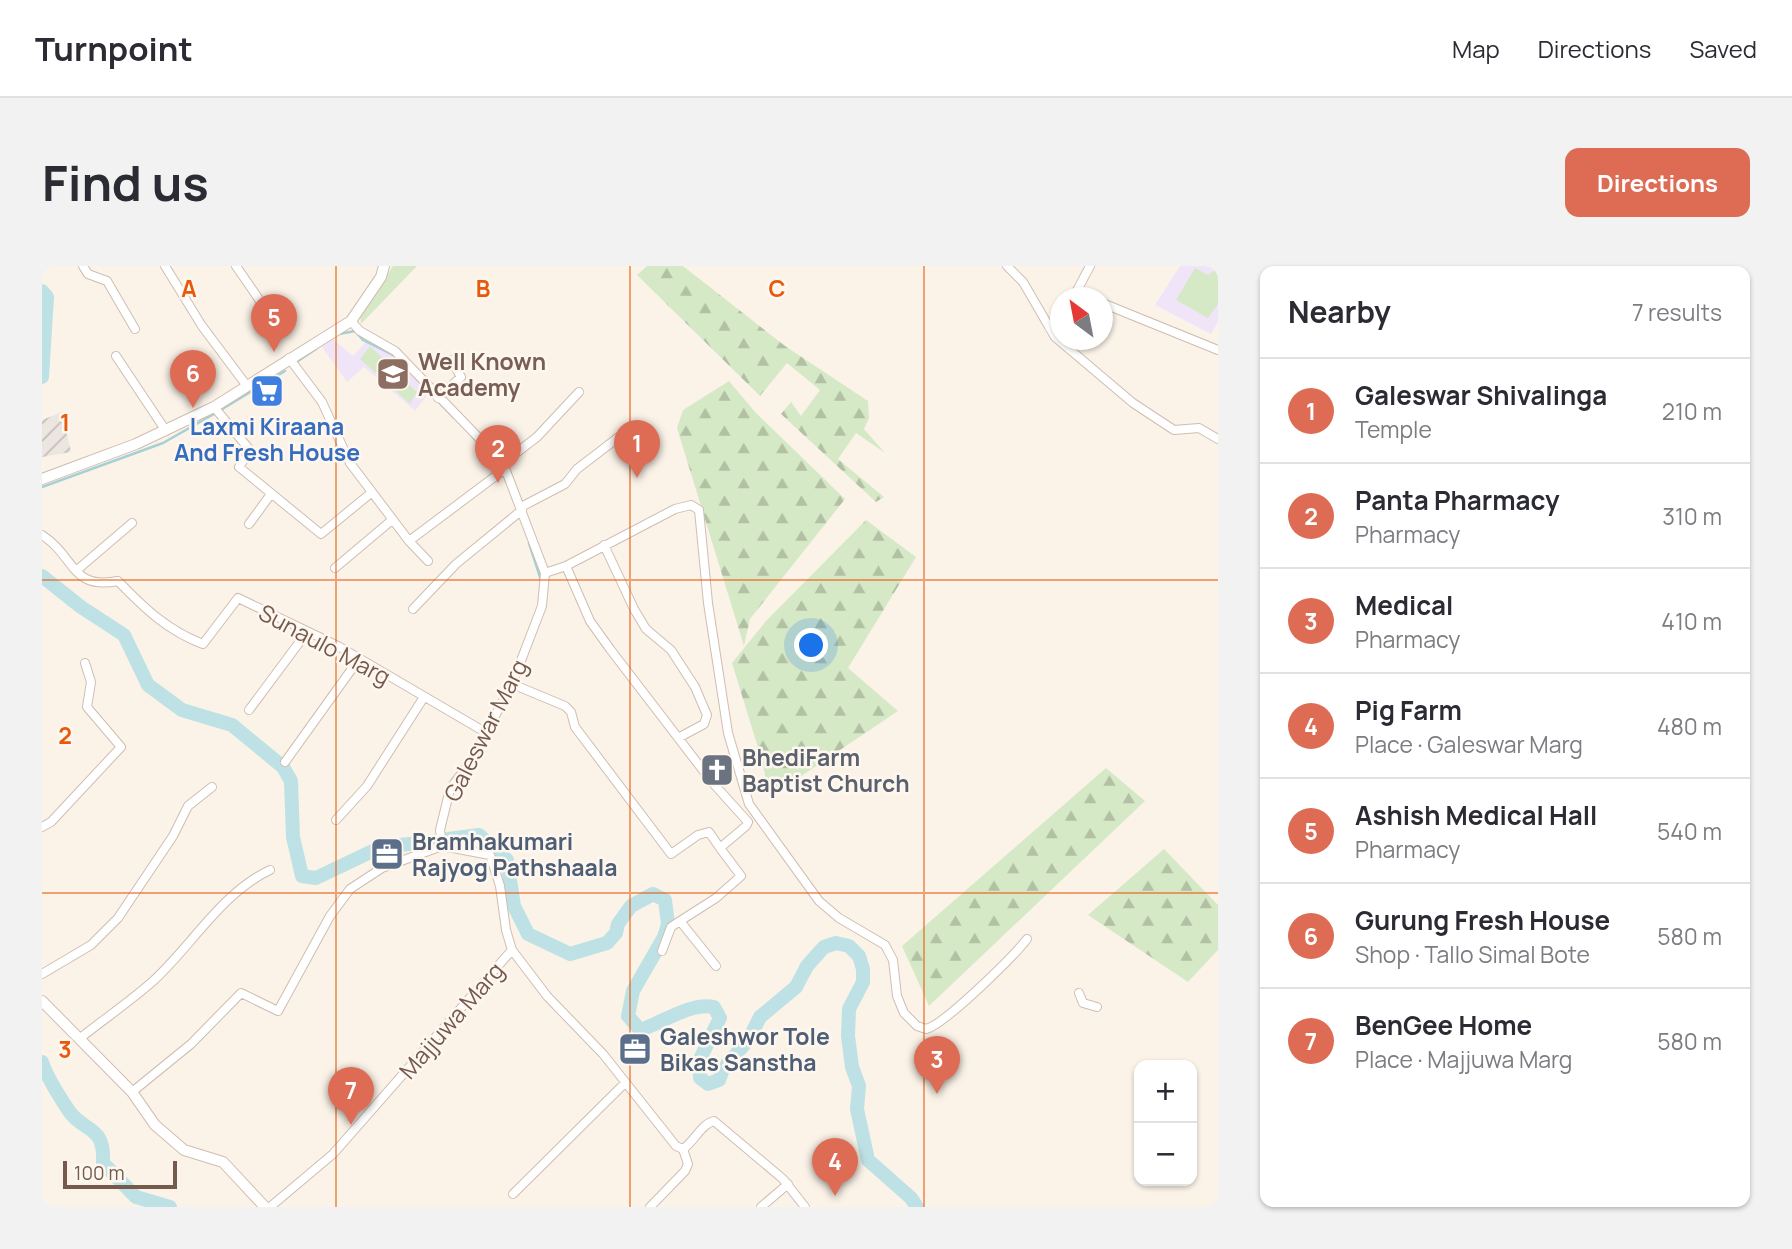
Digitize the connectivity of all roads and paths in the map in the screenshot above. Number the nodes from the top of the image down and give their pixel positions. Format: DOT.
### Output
graph roads {
  1 [pos="83,266"];
  2 [pos="165,266"];
  3 [pos="236,266"];
  4 [pos="384,266"];
  5 [pos="1007,266"];
  6 [pos="1090,266"];
  7 [pos="1079,287"];
  8 [pos="1113,308"];
  9 [pos="351,321"];
  10 [pos="278,327"];
  11 [pos="135,329"];
  12 [pos="1050,329"];
  13 [pos="1070,350"];
  14 [pos="1218,351"];
  15 [pos="116,356"];
  16 [pos="289,358"];
  17 [pos="451,360"];
  18 [pos="247,386"];
  19 [pos="579,392"];
  20 [pos="438,398"];
  21 [pos="214,407"];
  22 [pos="166,431"];
  23 [pos="624,433"];
  24 [pos="1218,439"];
  25 [pos="504,466"];
  26 [pos="42,479"];
  27 [pos="371,493"];
  28 [pos="271,494"];
  29 [pos="521,509"];
  30 [pos="392,520"];
  31 [pos="132,523"];
  32 [pos="249,524"];
  33 [pos="42,535"];
  34 [pos="409,541"];
  35 [pos="604,545"];
  36 [pos="428,561"];
  37 [pos="566,566"];
  38 [pos="335,568"];
  39 [pos="77,570"];
  40 [pos="545,573"];
  41 [pos="413,609"];
  42 [pos="307,632"];
  43 [pos="359,659"];
  44 [pos="85,663"];
  45 [pos="512,684"];
  46 [pos="424,697"];
  47 [pos="249,710"];
  48 [pos="485,732"];
  49 [pos="678,738"];
  50 [pos="285,762"];
  51 [pos="212,787"];
  52 [pos="336,820"];
  53 [pos="42,827"];
  54 [pos="442,846"];
  55 [pos="720,848"];
  56 [pos="270,870"];
  57 [pos="680,921"];
  58 [pos="1027,939"];
  59 [pos="512,950"];
  60 [pos="662,951"];
  61 [pos="716,966"];
  62 [pos="42,974"];
  63 [pos="1079,993"];
  64 [pos="42,1001"];
  65 [pos="1097,1007"];
  66 [pos="79,1039"];
  67 [pos="625,1083"];
  68 [pos="132,1093"];
  69 [pos="683,1149"];
  70 [pos="788,1184"];
  71 [pos="513,1194"];
  72 [pos="268,1207"];
  73 [pos="650,1207"];
  74 [pos="761,1207"];
  75 [pos="805,1207"];
  1 -- 11 [label="street"];
  2 -- 18 [label="street"];
  3 -- 10 [label="street"];
  4 -- 9 [label="main road"];
  5 -- 12 [label="street"];
  6 -- 7 [label="street"];
  8 -- 14 [label="street"];
  9 -- 16 [label="main road"];
  9 -- 20 [label="street, Galeswar Marg"];
  13 -- 24 [label="street"];
  15 -- 22 [label="street"];
  16 -- 18 [label="main road"];
  16 -- 27 [label="street"];
  17 -- 20 [label="street"];
  18 -- 21 [label="main road"];
  19 -- 25 [label="street"];
  20 -- 25 [label="street, Galeswar Marg"];
  21 -- 22 [label="main road"];
  21 -- 28 [label="street"];
  22 -- 26 [label="main road"];
  23 -- 29 [label="street"];
  25 -- 29 [label="street, Galeswar Marg"];
  25 -- 34 [label="street"];
  27 -- 28 [label="street"];
  27 -- 30 [label="street"];
  28 -- 32 [label="street"];
  29 -- 40 [label="street, Galeswar Marg"];
  29 -- 41 [label="street"];
  30 -- 34 [label="street"];
  30 -- 38 [label="street"];
  31 -- 39 [label="street"];
  33 -- 39 [label="street, Sunaulo Marg"];
  34 -- 36 [label="street"];
  35 -- 37 [label="street"];
  35 -- 49 [label="street"];
  35 -- 58 [label="street"];
  37 -- 40 [label="street"];
  37 -- 49 [label="street"];
  39 -- 42 [label="street, Sunaulo Marg"];
  40 -- 45 [label="street, Galeswar Marg"];
  42 -- 43 [label="street, Sunaulo Marg"];
  42 -- 47 [label="street"];
  43 -- 46 [label="street, Sunaulo Marg"];
  43 -- 50 [label="street"];
  44 -- 53 [label="street"];
  45 -- 48 [label="street, Galeswar Marg"];
  45 -- 55 [label="street"];
  46 -- 48 [label="street, Sunaulo Marg"];
  46 -- 52 [label="street"];
  48 -- 54 [label="street, Galeswar Marg"];
  49 -- 55 [label="street"];
  51 -- 62 [label="street"];
  54 -- 59 [label="street"];
  54 -- 68 [label="street"];
  55 -- 57 [label="street"];
  56 -- 66 [label="street"];
  57 -- 60 [label="street"];
  57 -- 61 [label="street"];
  59 -- 67 [label="street"];
  59 -- 72 [label="street, Majjuwa Marg"];
  63 -- 65 [label="street"];
  64 -- 66 [label="main road"];
  66 -- 68 [label="main road"];
  67 -- 69 [label="street"];
  67 -- 71 [label="street"];
  68 -- 72 [label="main road"];
  69 -- 70 [label="street"];
  69 -- 73 [label="street"];
  70 -- 74 [label="street"];
  70 -- 75 [label="street"];
}
